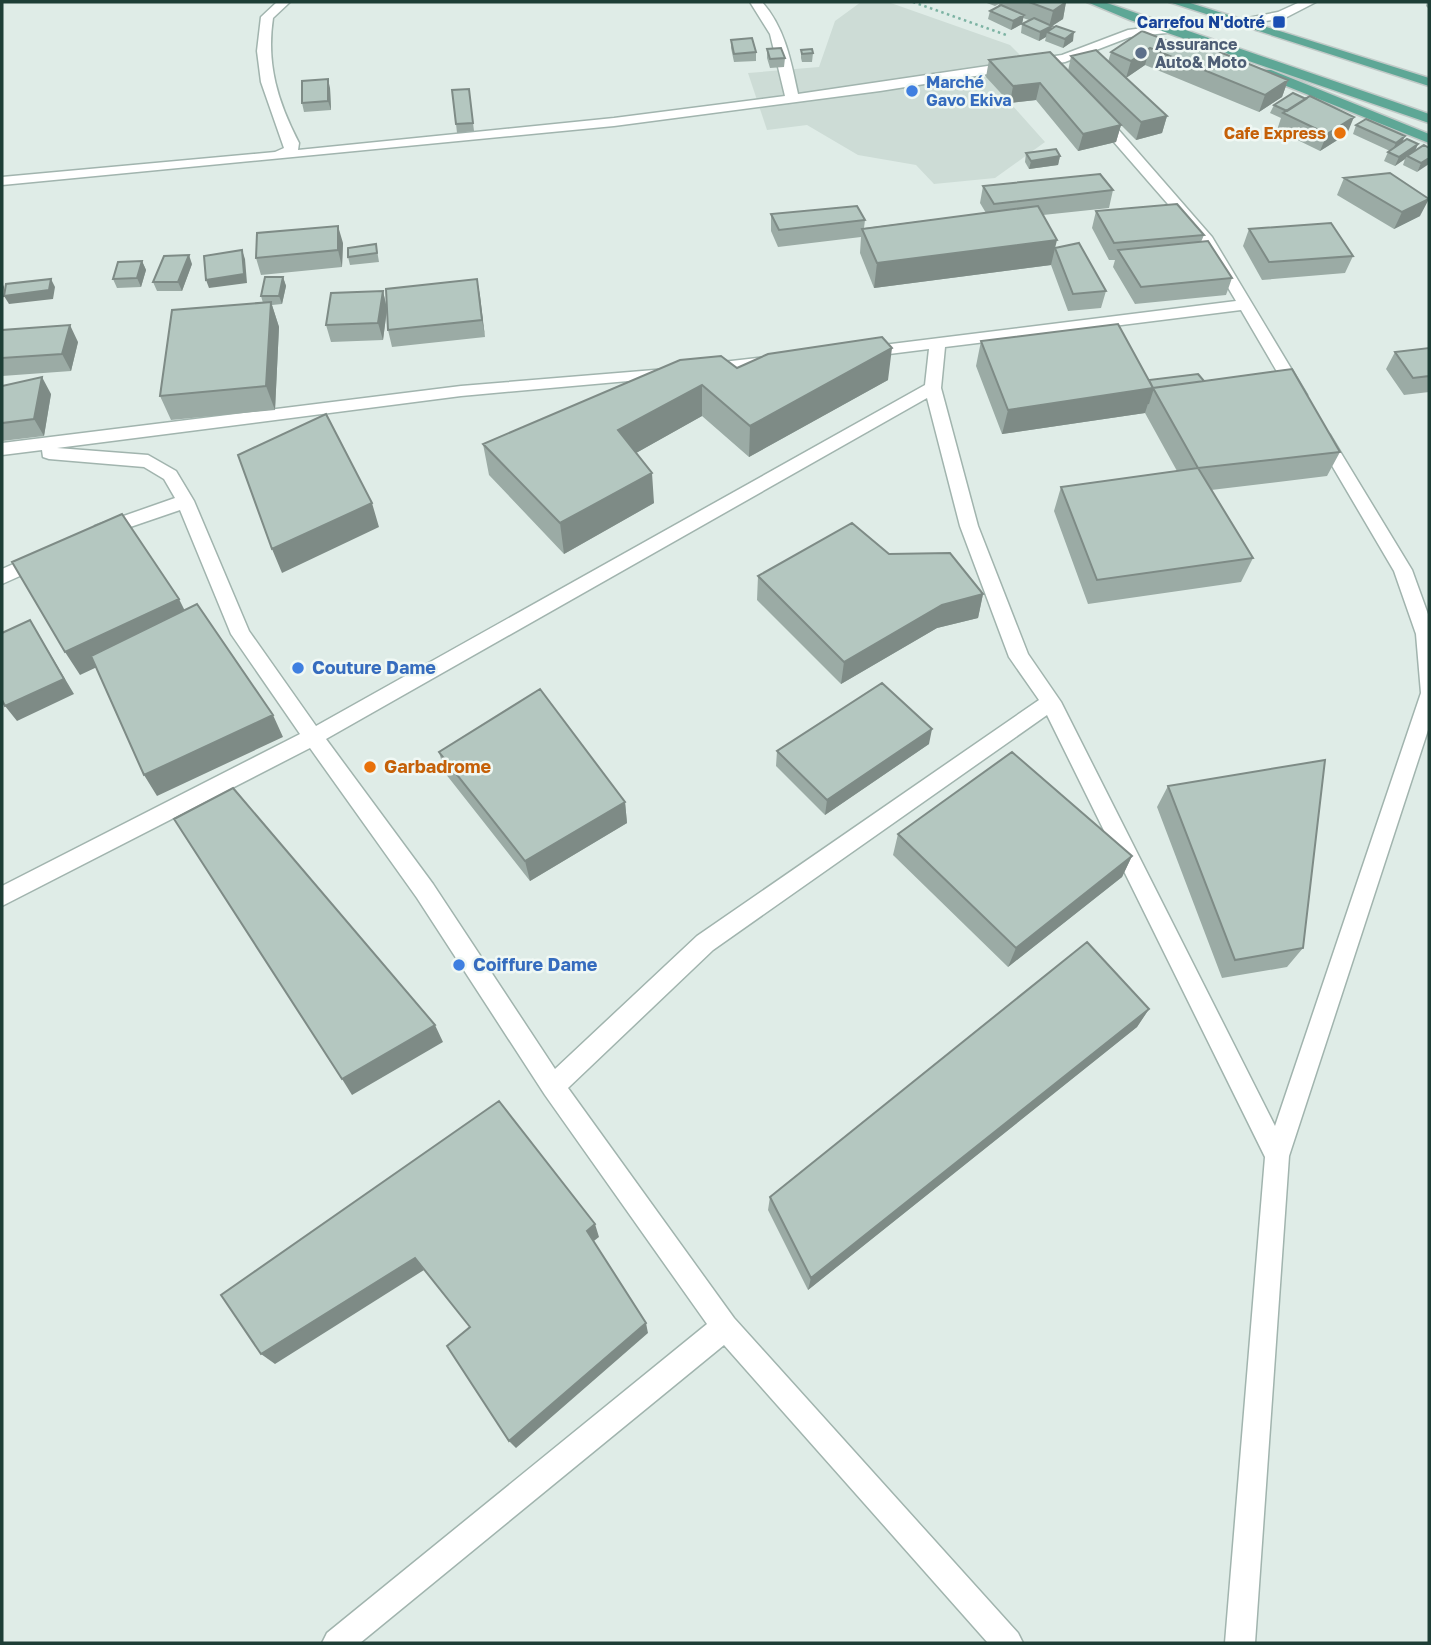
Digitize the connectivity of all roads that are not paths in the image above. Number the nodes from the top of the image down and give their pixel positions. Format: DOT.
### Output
graph roads {
  1 [pos="284,2"];
  2 [pos="756,2"];
  3 [pos="1093,2"];
  4 [pos="1175,2"];
  5 [pos="1310,2"];
  6 [pos="1234,22"];
  7 [pos="1166,29"];
  8 [pos="1204,43"];
  9 [pos="1065,58"];
  10 [pos="1065,79"];
  11 [pos="1429,82"];
  12 [pos="1418,94"];
  13 [pos="792,98"];
  14 [pos="1092,108"];
  15 [pos="1429,119"];
  16 [pos="1429,139"];
  17 [pos="278,156"];
  18 [pos="2,181"];
  19 [pos="1245,305"];
  20 [pos="937,344"];
  21 [pos="855,353"];
  22 [pos="786,360"];
  23 [pos="933,388"];
  24 [pos="2,450"];
  25 [pos="185,501"];
  26 [pos="90,536"];
  27 [pos="66,547"];
  28 [pos="2,577"];
  29 [pos="1429,690"];
  30 [pos="1429,696"];
  31 [pos="1051,702"];
  32 [pos="313,737"];
  33 [pos="2,897"];
  34 [pos="553,1087"];
  35 [pos="1277,1156"];
  36 [pos="724,1327"];
  37 [pos="337,1643"];
  38 [pos="1008,1643"];
  39 [pos="1240,1643"];
  1 -- 17 [label="street"];
  2 -- 13 [label="street"];
  3 -- 7 [label="main road"];
  4 -- 6 [label="main road"];
  5 -- 6 [label="street"];
  6 -- 11 [label="main road"];
  6 -- 12 [label="main road"];
  7 -- 8 [label="main road"];
  7 -- 9 [label="street"];
  8 -- 15 [label="main road"];
  8 -- 16 [label="main road"];
  9 -- 10 [label="street"];
  9 -- 13 [label="street"];
  13 -- 17 [label="street"];
  14 -- 19 [label="street"];
  17 -- 18 [label="street"];
  19 -- 20 [label="street"];
  19 -- 29 [label="street"];
  20 -- 21 [label="street"];
  20 -- 23 [label="street"];
  22 -- 24 [label="street"];
  23 -- 31 [label="street"];
  23 -- 32 [label="street"];
  24 -- 25 [label="street"];
  25 -- 26 [label="street"];
  25 -- 32 [label="street"];
  27 -- 28 [label="street"];
  30 -- 35 [label="street"];
  31 -- 34 [label="street"];
  31 -- 35 [label="street"];
  32 -- 33 [label="street"];
  32 -- 34 [label="street"];
  34 -- 36 [label="street"];
  35 -- 39 [label="street"];
  36 -- 37 [label="street"];
  36 -- 38 [label="street"];
}
